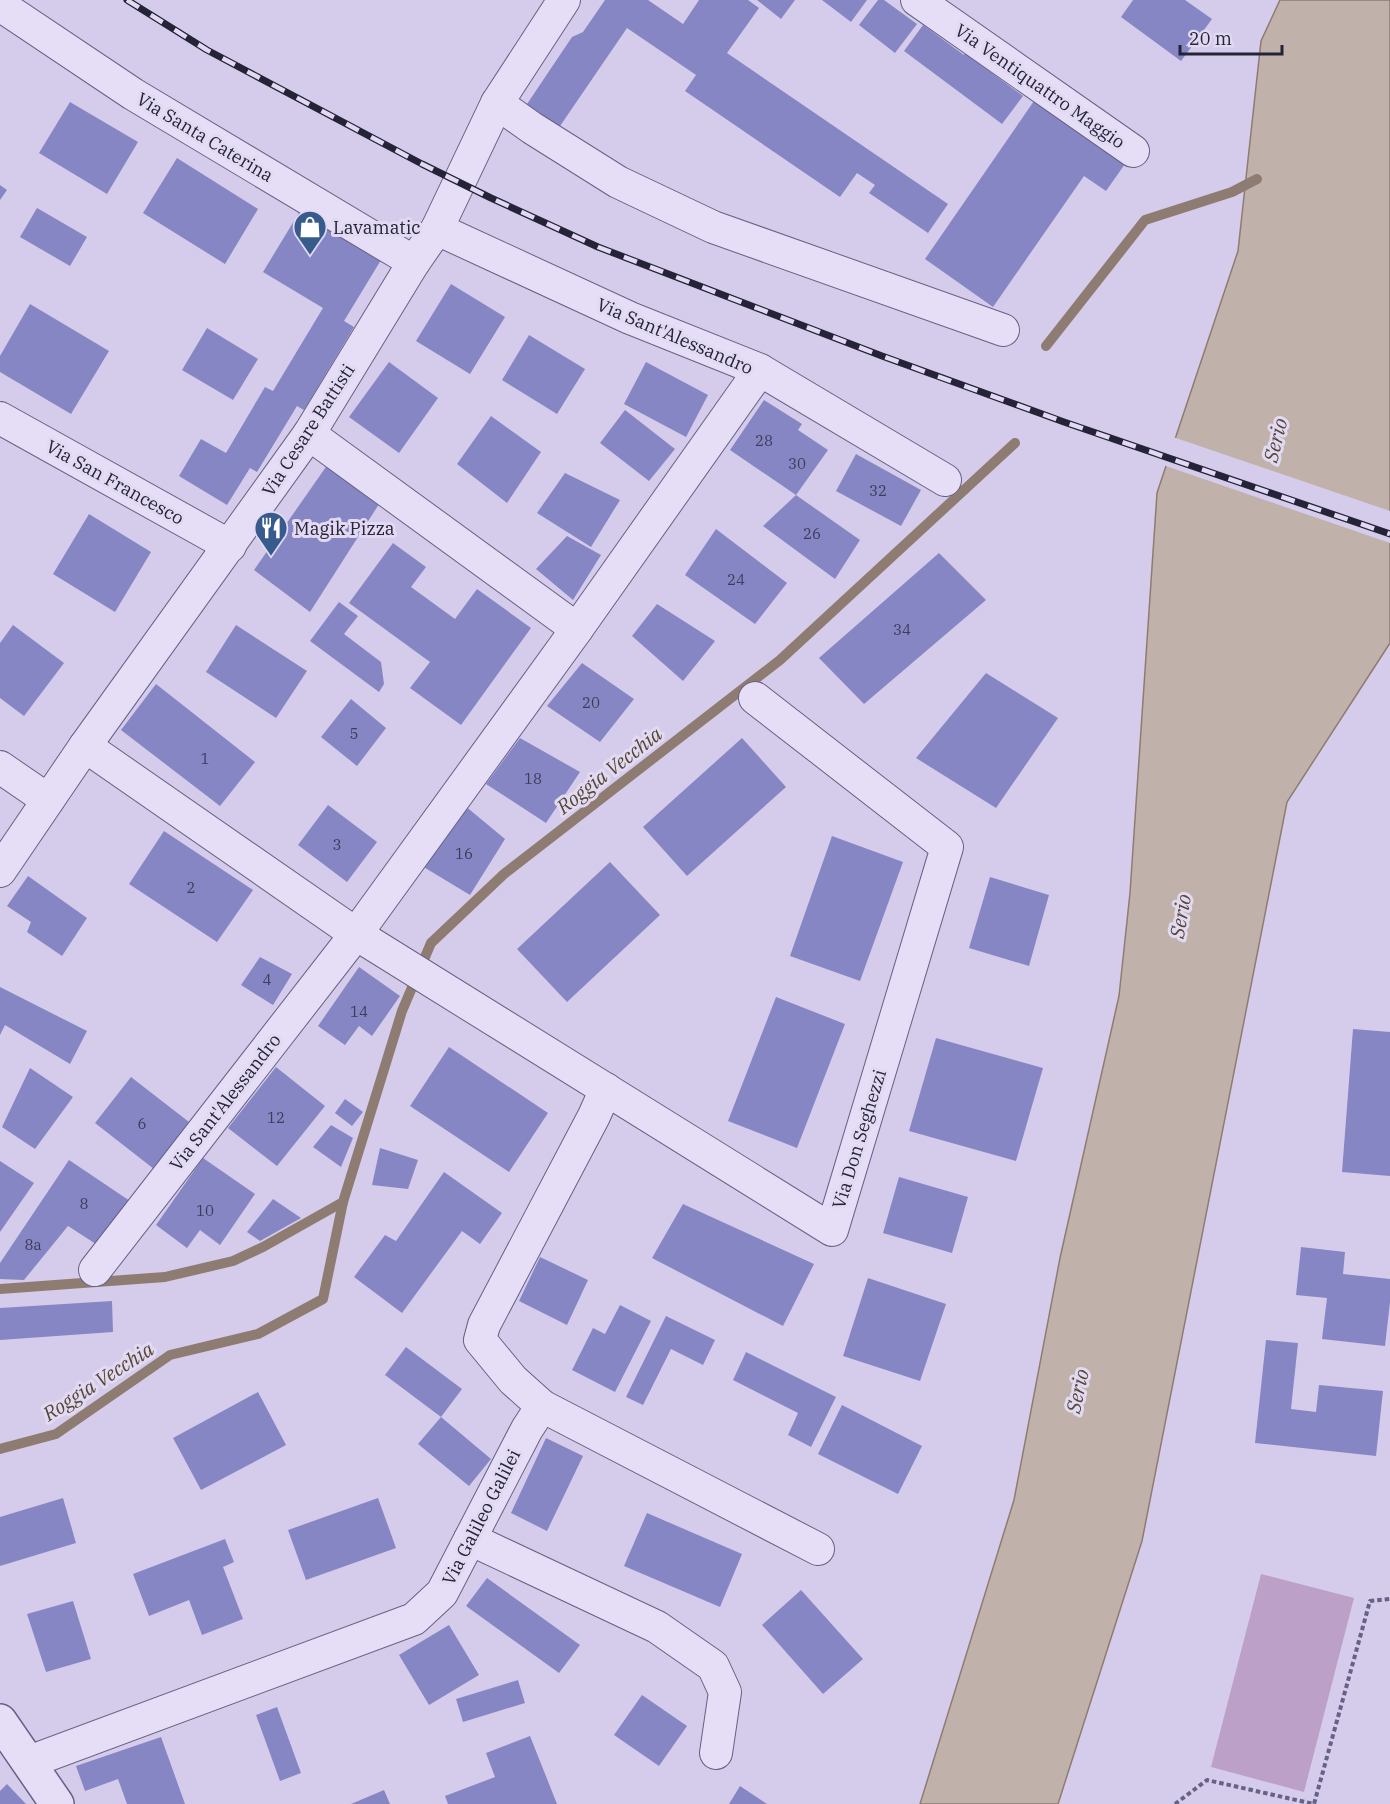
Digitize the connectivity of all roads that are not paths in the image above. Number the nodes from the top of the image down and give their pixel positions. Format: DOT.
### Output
graph roads {
  1 [pos="564,0"];
  2 [pos="917,0"];
  3 [pos="0,5"];
  4 [pos="497,103"];
  5 [pos="1133,151"];
  6 [pos="437,229"];
  7 [pos="414,262"];
  8 [pos="1003,330"];
  9 [pos="760,370"];
  10 [pos="0,418"];
  11 [pos="309,434"];
  12 [pos="945,480"];
  13 [pos="230,546"];
  14 [pos="577,629"];
  15 [pos="755,698"];
  16 [pos="84,746"];
  17 [pos="0,767"];
  18 [pos="48,800"];
  19 [pos="0,871"];
  20 [pos="356,934"];
  21 [pos="606,1089"];
  22 [pos="95,1269"];
  23 [pos="542,1406"];
  24 [pos="470,1539"];
  25 [pos="818,1549"];
  26 [pos="0,1721"];
  27 [pos="716,1753"];
  28 [pos="29,1762"];
  29 [pos="57,1804"];
  1 -- 4 [label="street, Via Cesare Battisti"];
  2 -- 5 [label="street, Via Ventiquattro Maggio"];
  3 -- 7 [label="street, Via Santa Caterina"];
  4 -- 6 [label="street, Via Cesare Battisti"];
  4 -- 8 [label="street"];
  6 -- 7 [label="street, Via Cesare Battisti"];
  6 -- 9 [label="street, Via Sant'Alessandro"];
  7 -- 11 [label="street, Via Cesare Battisti"];
  9 -- 12 [label="street"];
  9 -- 14 [label="street, Via Sant'Alessandro"];
  10 -- 13 [label="street, Via San Francesco"];
  11 -- 13 [label="street, Via Cesare Battisti"];
  11 -- 14 [label="street"];
  13 -- 16 [label="street, Via Cesare Battisti"];
  14 -- 20 [label="street, Via Sant'Alessandro"];
  15 -- 21 [label="street, Via Don Seghezzi"];
  16 -- 18 [label="street, Via Cesare Battisti"];
  16 -- 20 [label="street"];
  17 -- 18 [label="street"];
  18 -- 19 [label="street, Via Cesare Battisti"];
  20 -- 21 [label="street, Via Don Seghezzi"];
  20 -- 22 [label="street, Via Sant'Alessandro"];
  21 -- 23 [label="street"];
  23 -- 24 [label="street, Via Galileo Galilei"];
  23 -- 25 [label="street"];
  24 -- 27 [label="street"];
  24 -- 28 [label="street, Via Galileo Galilei"];
  26 -- 28 [label="street"];
  28 -- 29 [label="street"];
}
